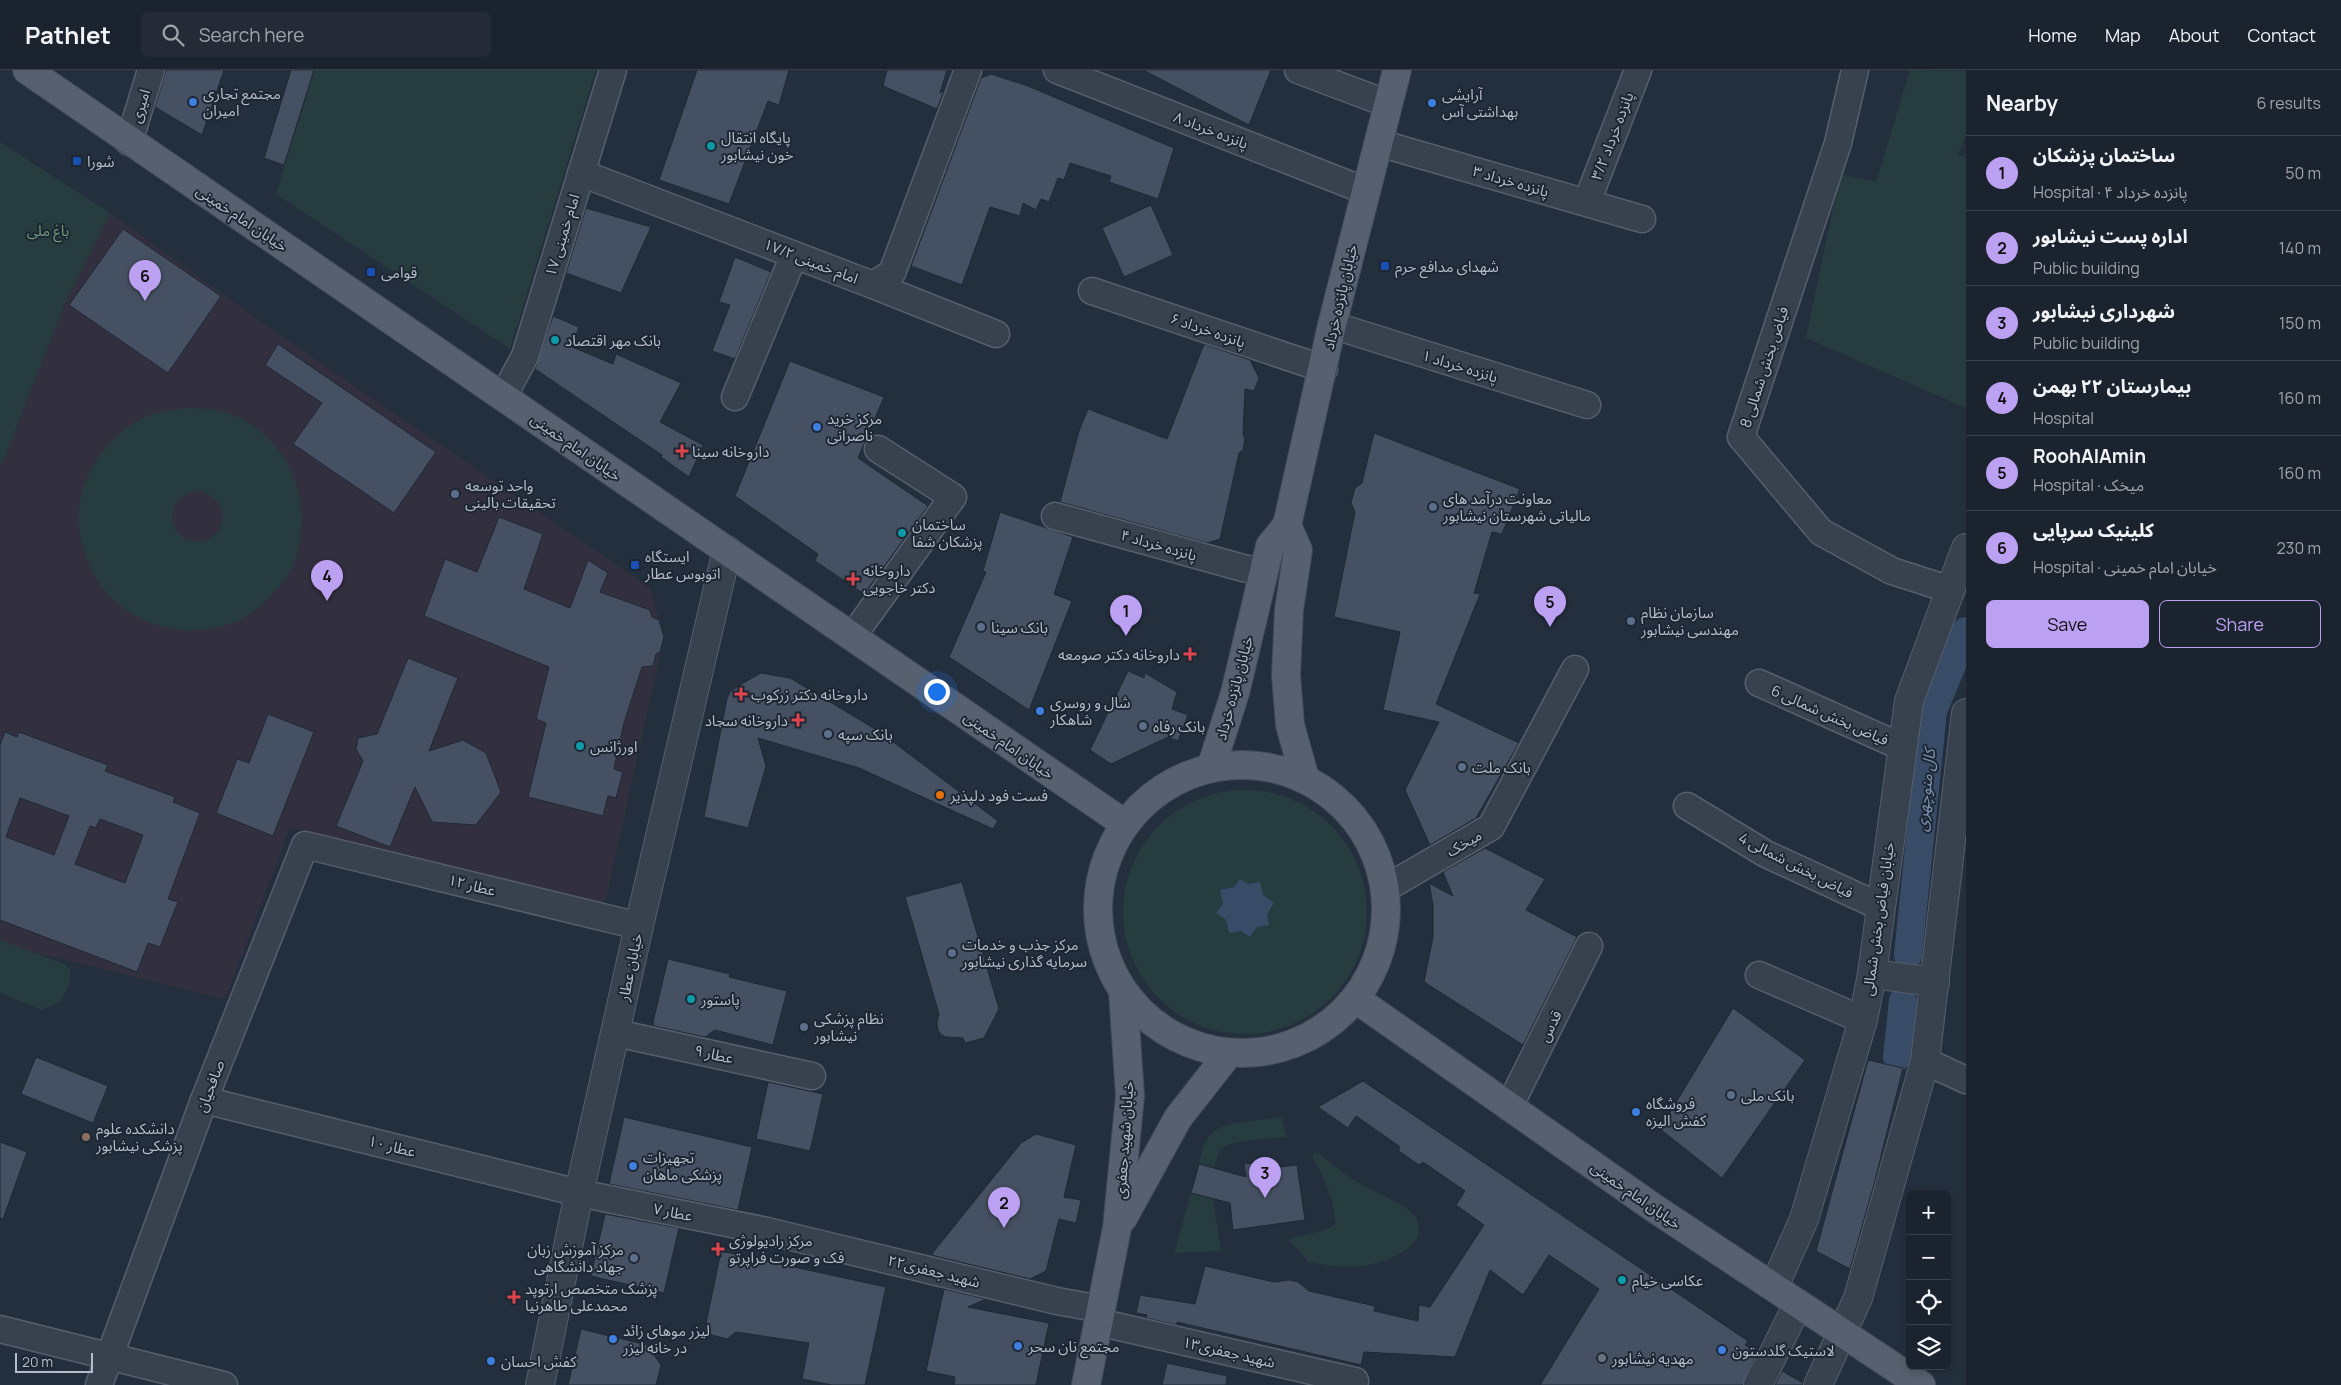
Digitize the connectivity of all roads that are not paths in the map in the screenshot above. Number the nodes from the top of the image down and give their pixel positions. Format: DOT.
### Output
graph roads {
  1 [pos="27,70"];
  2 [pos="151,70"];
  3 [pos="613,70"];
  4 [pos="968,70"];
  5 [pos="1057,70"];
  6 [pos="1298,70"];
  7 [pos="1397,70"];
  8 [pos="1638,70"];
  9 [pos="1855,70"];
  10 [pos="1388,104"];
  11 [pos="129,142"];
  12 [pos="1379,143"];
  13 [pos="580,173"];
  14 [pos="1366,191"];
  15 [pos="1587,202"];
  16 [pos="1642,219"];
  17 [pos="794,254"];
  18 [pos="874,285"];
  19 [pos="1092,291"];
  20 [pos="1332,326"];
  21 [pos="996,334"];
  22 [pos="1324,369"];
  23 [pos="503,396"];
  24 [pos="735,397"];
  25 [pos="1587,405"];
  26 [pos="878,449"];
  27 [pos="1055,516"];
  28 [pos="1287,525"];
  29 [pos="1966,548"];
  30 [pos="727,550"];
  31 [pos="1263,572"];
  32 [pos="1951,590"];
  33 [pos="852,637"];
  34 [pos="1575,669"];
  35 [pos="1758,683"];
  36 [pos="1966,713"];
  37 [pos="1902,747"];
  38 [pos="1211,768"];
  39 [pos="1304,775"];
  40 [pos="1687,806"];
  41 [pos="1125,824"];
  42 [pos="305,845"];
  43 [pos="1386,888"];
  44 [pos="1881,907"];
  45 [pos="639,926"];
  46 [pos="1589,946"];
  47 [pos="1759,974"];
  48 [pos="1872,974"];
  49 [pos="1935,982"];
  50 [pos="1123,992"];
  51 [pos="1356,999"];
  52 [pos="1863,1020"];
  53 [pos="616,1033"];
  54 [pos="1229,1053"];
  55 [pos="1925,1061"];
  56 [pos="812,1076"];
  57 [pos="1966,1080"];
  58 [pos="204,1100"];
  59 [pos="1510,1107"];
  60 [pos="579,1193"];
  61 [pos="1117,1228"];
  62 [pos="767,1231"];
  63 [pos="1774,1287"];
  64 [pos="1798,1304"];
  65 [pos="1100,1316"];
  66 [pos="0,1329"];
  67 [pos="1842,1333"];
  68 [pos="109,1356"];
  69 [pos="98,1385"];
  70 [pos="224,1385"];
  71 [pos="540,1385"];
  72 [pos="1086,1385"];
  73 [pos="1354,1385"];
  74 [pos="1758,1385"];
  75 [pos="1818,1385"];
  76 [pos="1921,1385"];
  1 -- 11 [label="main road, خیابان امام خمینی"];
  2 -- 11 [label="street, امیری"];
  3 -- 13 [label="street, امام خمینی ۱۷"];
  4 -- 18 [label="street, امام خمینی ۱۷/۲"];
  5 -- 14 [label="street, پانزده خرداد ۸"];
  6 -- 10 [label="street"];
  7 -- 10 [label="main road, خیابان پانزده خرداد"];
  8 -- 15 [label="street, پانزده خرداد ۳/۲"];
  9 -- 32 [label="street, فیاض بخش شمالی 8"];
  10 -- 12 [label="main road, خیابان پانزده خرداد"];
  11 -- 23 [label="main road, خیابان امام خمینی"];
  12 -- 14 [label="main road, خیابان پانزده خرداد"];
  12 -- 15 [label="street, پانزده خرداد ۳"];
  13 -- 17 [label="street, امام خمینی ۱۷/۲"];
  13 -- 23 [label="street, امام خمینی ۱۷"];
  14 -- 20 [label="main road, خیابان پانزده خرداد"];
  15 -- 16 [label="street, پانزده خرداد ۳"];
  17 -- 18 [label="street, امام خمینی ۱۷/۲"];
  17 -- 24 [label="street"];
  18 -- 21 [label="street"];
  19 -- 22 [label="street, پانزده خرداد ۶"];
  20 -- 22 [label="main road, خیابان پانزده خرداد"];
  20 -- 25 [label="street, پانزده خرداد ۱"];
  22 -- 28 [label="main road, خیابان پانزده خرداد"];
  23 -- 30 [label="main road, خیابان امام خمینی"];
  26 -- 33 [label="street"];
  27 -- 31 [label="street, پانزده خرداد ۴"];
  28 -- 31 [label="main road, خیابان پانزده خرداد"];
  28 -- 39 [label="main road"];
  29 -- 32 [label="street, خیابان فیاض بخش شمالی"];
  30 -- 33 [label="main road, خیابان امام خمینی"];
  30 -- 45 [label="street, خیابان عطار"];
  31 -- 38 [label="main road, خیابان پانزده خرداد"];
  32 -- 37 [label="street, خیابان فیاض بخش شمالی"];
  33 -- 41 [label="main road, خیابان امام خمینی"];
  34 -- 43 [label="street, میخک"];
  35 -- 37 [label="street, فیاض بخش شمالی 6"];
  36 -- 49 [label="street"];
  37 -- 44 [label="street, خیابان فیاض بخش شمالی"];
  38 -- 39 [label="main road"];
  38 -- 41 [label="main road"];
  39 -- 43 [label="main road"];
  40 -- 44 [label="street, فیاض بخش شمالی 4"];
  41 -- 50 [label="main road"];
  42 -- 45 [label="street, عطار ۱۲"];
  42 -- 58 [label="street, صافحیان"];
  43 -- 51 [label="main road"];
  44 -- 48 [label="street, خیابان فیاض بخش شمالی"];
  45 -- 53 [label="street, خیابان عطار"];
  46 -- 59 [label="street, قدس"];
  47 -- 52 [label="street"];
  48 -- 49 [label="street"];
  48 -- 52 [label="street, خیابان فیاض بخش شمالی"];
  49 -- 55 [label="street"];
  50 -- 54 [label="main road"];
  50 -- 61 [label="main road, خیابان شهید جعفری"];
  51 -- 54 [label="main road"];
  51 -- 59 [label="main road, خیابان امام خمینی"];
  52 -- 63 [label="street, خیابان فیاض بخش شمالی"];
  53 -- 56 [label="street, عطار ۹"];
  53 -- 60 [label="street, خیابان عطار"];
  54 -- 61 [label="main road, خیابان شهید جعفری"];
  55 -- 57 [label="street"];
  55 -- 67 [label="street"];
  58 -- 60 [label="street, عطار ۱۰"];
  58 -- 68 [label="street, صافحیان"];
  59 -- 63 [label="main road, خیابان امام خمینی"];
  60 -- 62 [label="street, عطار ۷"];
  60 -- 71 [label="street, خیابان عطار"];
  61 -- 65 [label="main road, خیابان شهید جعفری"];
  62 -- 65 [label="street, شهید جعفری۲۲"];
  63 -- 64 [label="main road, خیابان امام خمینی"];
  64 -- 67 [label="main road, خیابان امام خمینی"];
  64 -- 74 [label="street"];
  65 -- 72 [label="main road, خیابان شهید جعفری"];
  65 -- 73 [label="street, شهید جعفری۱۳"];
  66 -- 68 [label="street"];
  67 -- 75 [label="street"];
  67 -- 76 [label="main road, خیابان امام خمینی"];
  68 -- 69 [label="street, صافحیان"];
  68 -- 70 [label="street"];
}
